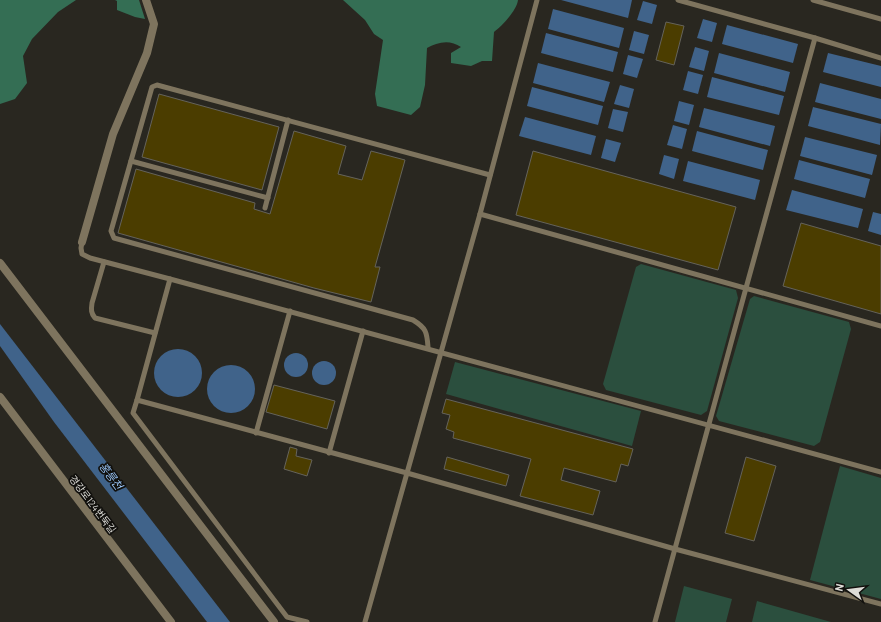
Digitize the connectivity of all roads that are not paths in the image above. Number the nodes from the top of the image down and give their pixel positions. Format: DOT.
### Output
graph roads {
  1 [pos="146,0"];
  2 [pos="537,0"];
  3 [pos="678,0"];
  4 [pos="813,0"];
  5 [pos="881,19"];
  6 [pos="816,38"];
  7 [pos="881,58"];
  8 [pos="288,120"];
  9 [pos="131,161"];
  10 [pos="490,175"];
  11 [pos="268,198"];
  12 [pos="265,208"];
  13 [pos="480,214"];
  14 [pos="82,242"];
  15 [pos="104,262"];
  16 [pos="0,263"];
  17 [pos="170,279"];
  18 [pos="746,288"];
  19 [pos="290,311"];
  20 [pos="881,326"];
  21 [pos="363,331"];
  22 [pos="155,333"];
  23 [pos="428,347"];
  24 [pos="440,350"];
  25 [pos="0,397"];
  26 [pos="137,400"];
  27 [pos="709,424"];
  28 [pos="256,433"];
  29 [pos="329,452"];
  30 [pos="881,472"];
  31 [pos="407,473"];
  32 [pos="675,549"];
  33 [pos="881,604"];
  34 [pos="171,622"];
  35 [pos="274,622"];
  36 [pos="307,622"];
  37 [pos="366,622"];
  38 [pos="656,622"];
  1 -- 14 [label="street"];
  2 -- 10 [label="lane"];
  3 -- 6 [label="lane"];
  4 -- 5 [label="lane"];
  6 -- 7 [label="lane"];
  6 -- 18 [label="lane"];
  8 -- 9 [label="lane"];
  8 -- 10 [label="lane"];
  8 -- 11 [label="lane"];
  9 -- 11 [label="lane"];
  9 -- 23 [label="lane"];
  10 -- 13 [label="lane"];
  11 -- 12 [label="lane"];
  13 -- 18 [label="lane"];
  13 -- 24 [label="lane"];
  14 -- 15 [label="lane"];
  15 -- 17 [label="lane"];
  15 -- 22 [label="lane"];
  16 -- 35 [label="street"];
  17 -- 19 [label="lane"];
  17 -- 22 [label="lane"];
  18 -- 20 [label="lane"];
  18 -- 27 [label="lane"];
  19 -- 21 [label="lane"];
  19 -- 28 [label="lane"];
  21 -- 23 [label="lane"];
  21 -- 29 [label="lane"];
  22 -- 26 [label="lane"];
  23 -- 24 [label="lane"];
  24 -- 27 [label="lane"];
  24 -- 31 [label="lane"];
  25 -- 34 [label="street, 경강로124번둑길"];
  26 -- 28 [label="lane"];
  26 -- 36 [label="lane"];
  27 -- 30 [label="lane"];
  27 -- 32 [label="lane"];
  28 -- 29 [label="lane"];
  29 -- 31 [label="lane"];
  31 -- 32 [label="lane"];
  31 -- 37 [label="lane"];
  32 -- 33 [label="lane"];
  32 -- 38 [label="lane"];
}
